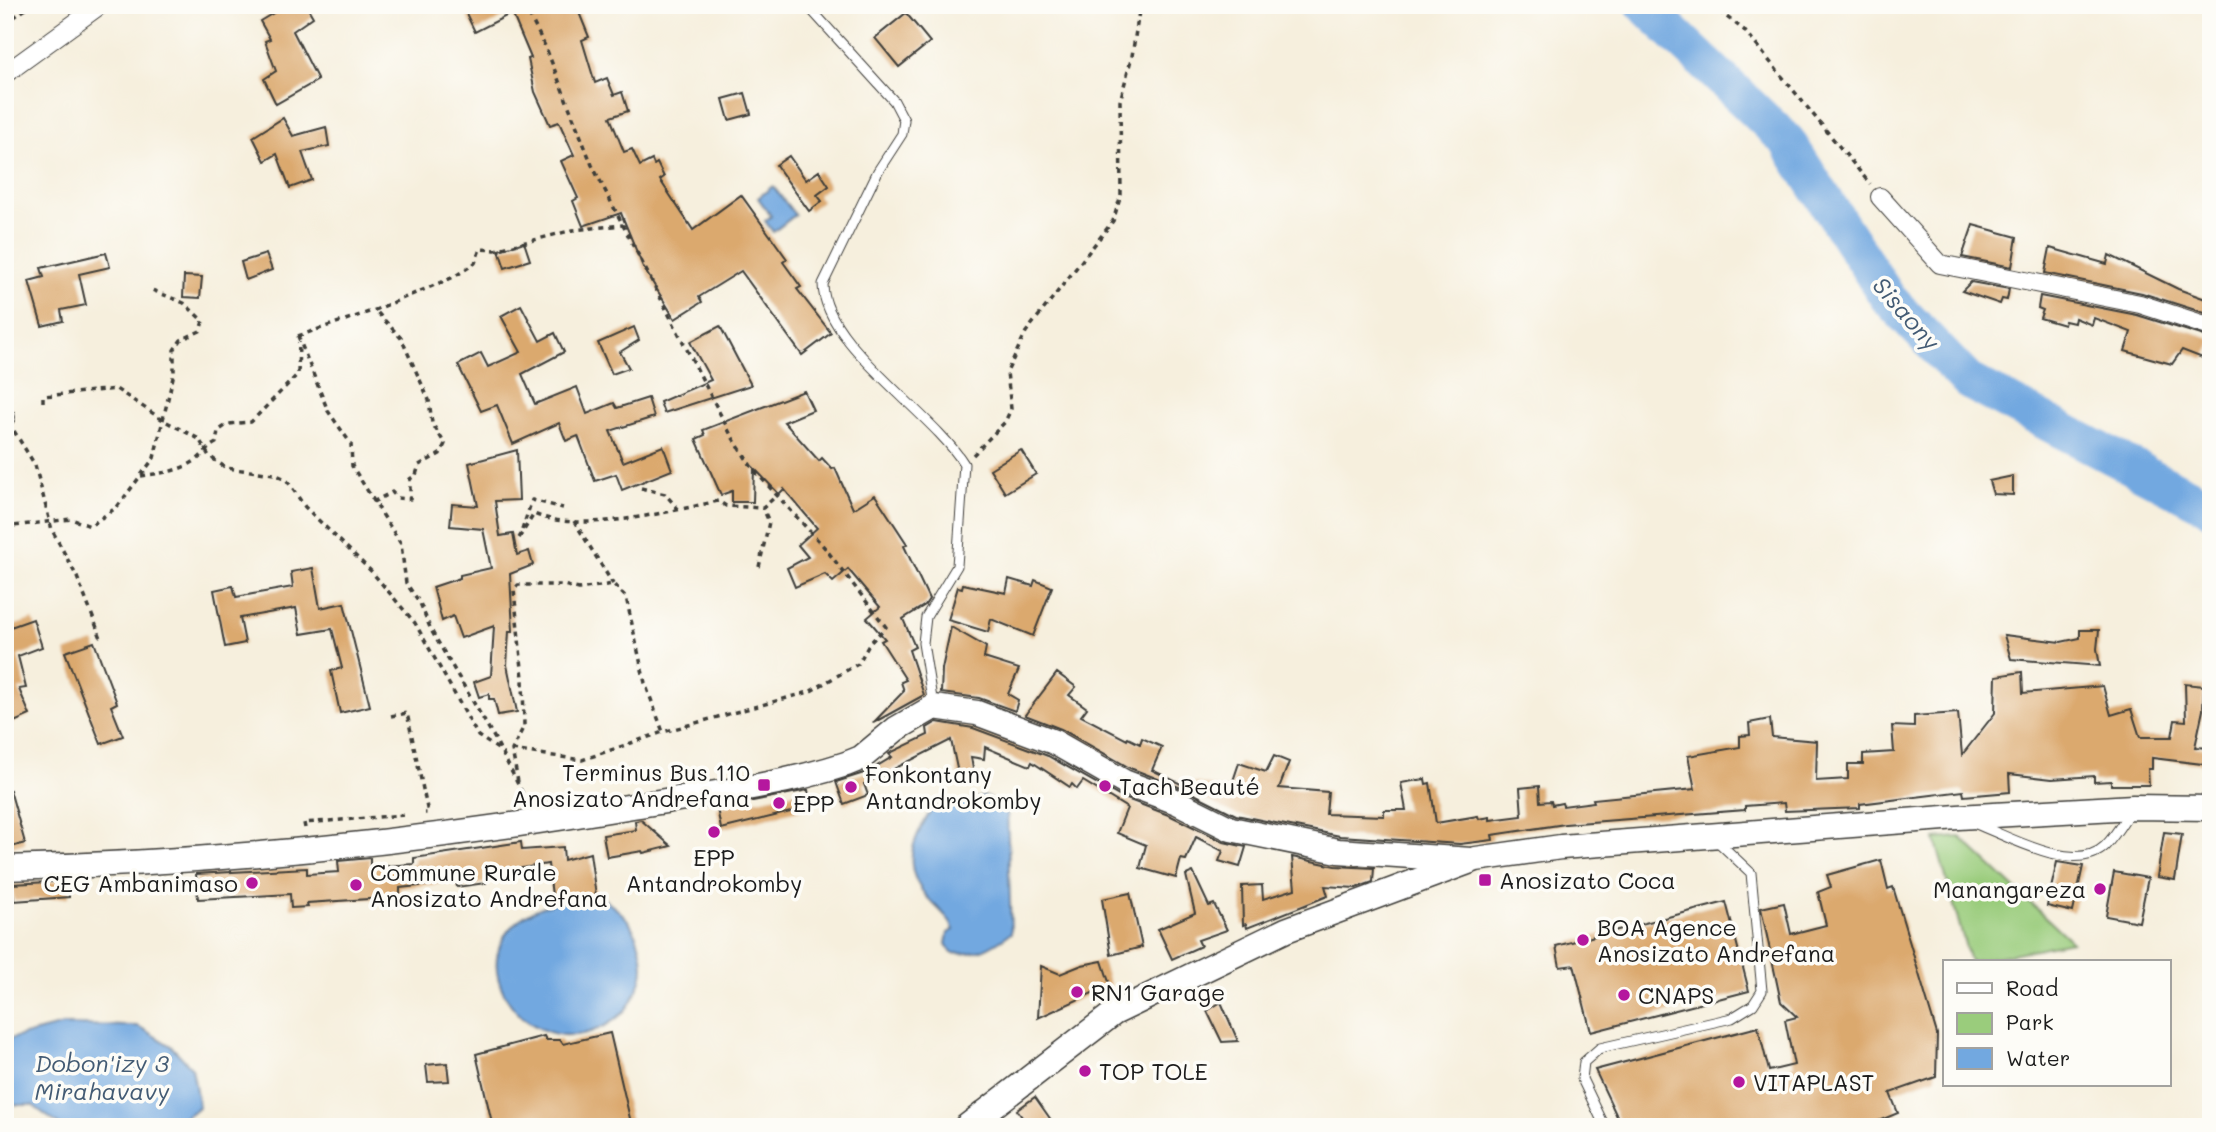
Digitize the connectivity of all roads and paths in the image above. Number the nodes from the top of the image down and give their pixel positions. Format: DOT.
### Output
graph roads {
  1 [pos="32,5"];
  2 [pos="100,5"];
  3 [pos="524,5"];
  4 [pos="807,5"];
  5 [pos="1140,5"];
  6 [pos="1711,5"];
  7 [pos="5,23"];
  8 [pos="5,74"];
  9 [pos="1880,197"];
  10 [pos="623,225"];
  11 [pos="152,290"];
  12 [pos="375,310"];
  13 [pos="2211,327"];
  14 [pos="298,336"];
  15 [pos="43,402"];
  16 [pos="163,420"];
  17 [pos="18,437"];
  18 [pos="205,449"];
  19 [pos="964,464"];
  20 [pos="141,476"];
  21 [pos="641,488"];
  22 [pos="776,496"];
  23 [pos="373,502"];
  24 [pos="563,508"];
  25 [pos="763,508"];
  26 [pos="678,510"];
  27 [pos="50,521"];
  28 [pos="574,522"];
  29 [pos="5,527"];
  30 [pos="759,567"];
  31 [pos="613,584"];
  32 [pos="101,638"];
  33 [pos="934,707"];
  34 [pos="391,716"];
  35 [pos="663,732"];
  36 [pos="512,750"];
  37 [pos="501,751"];
  38 [pos="519,788"];
  39 [pos="2133,807"];
  40 [pos="2211,807"];
  41 [pos="1958,817"];
  42 [pos="540,822"];
  43 [pos="1714,838"];
  44 [pos="308,852"];
  45 [pos="1471,860"];
  46 [pos="5,867"];
  47 [pos="966,1127"];
  48 [pos="1605,1127"];
  1 -- 7 [label="path"];
  2 -- 8 [label="street"];
  3 -- 10 [label="path"];
  4 -- 19 [label="lane"];
  5 -- 19 [label="path"];
  6 -- 9 [label="path"];
  9 -- 13 [label="street"];
  10 -- 12 [label="path"];
  10 -- 22 [label="path"];
  11 -- 16 [label="path"];
  12 -- 14 [label="path"];
  12 -- 23 [label="path"];
  14 -- 18 [label="path"];
  14 -- 23 [label="path"];
  15 -- 16 [label="path"];
  16 -- 18 [label="path"];
  16 -- 20 [label="path"];
  17 -- 27 [label="path"];
  18 -- 20 [label="path"];
  18 -- 37 [label="path"];
  19 -- 33 [label="lane"];
  20 -- 27 [label="path"];
  21 -- 26 [label="path"];
  22 -- 25 [label="path"];
  22 -- 35 [label="path"];
  23 -- 37 [label="path"];
  24 -- 28 [label="path"];
  25 -- 26 [label="path"];
  25 -- 30 [label="path"];
  26 -- 28 [label="path"];
  27 -- 29 [label="path"];
  27 -- 32 [label="path"];
  28 -- 31 [label="path"];
  31 -- 35 [label="path"];
  31 -- 36 [label="path"];
  33 -- 42 [label="street"];
  33 -- 45 [label="street"];
  34 -- 44 [label="path"];
  35 -- 36 [label="path"];
  36 -- 38 [label="path"];
  37 -- 38 [label="path"];
  38 -- 42 [label="path"];
  39 -- 40 [label="street"];
  39 -- 41 [label="street"];
  39 -- 41 [label="lane"];
  41 -- 43 [label="street"];
  42 -- 44 [label="street"];
  43 -- 45 [label="street"];
  43 -- 48 [label="lane"];
  44 -- 46 [label="street"];
  45 -- 47 [label="street"];
}
